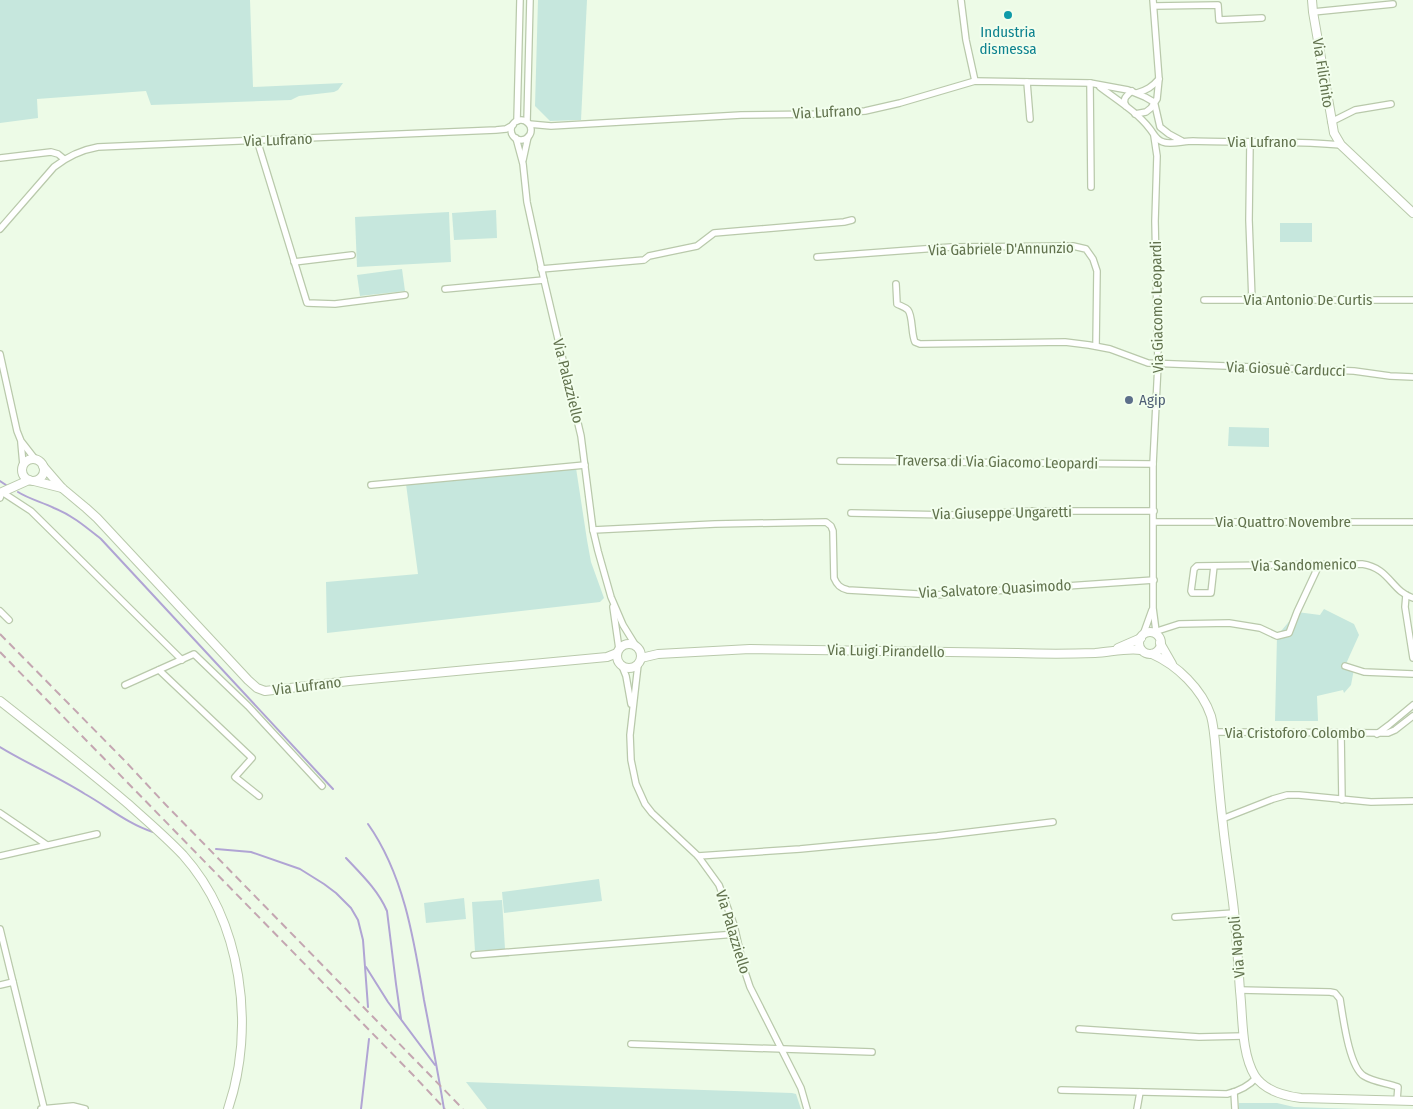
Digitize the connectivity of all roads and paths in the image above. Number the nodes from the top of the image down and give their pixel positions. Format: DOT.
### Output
graph roads {
  1 [pos="520,0"];
  2 [pos="530,0"];
  3 [pos="961,0"];
  4 [pos="1312,0"];
  5 [pos="1154,3"];
  6 [pos="1196,3"];
  7 [pos="1220,3"];
  8 [pos="1393,4"];
  9 [pos="1313,12"];
  10 [pos="1262,18"];
  11 [pos="1159,79"];
  12 [pos="975,81"];
  13 [pos="1028,82"];
  14 [pos="1090,83"];
  15 [pos="1098,86"];
  16 [pos="1134,92"];
  17 [pos="1154,103"];
  18 [pos="1392,104"];
  19 [pos="1128,108"];
  20 [pos="1135,114"];
  21 [pos="1030,119"];
  22 [pos="1331,122"];
  23 [pos="515,123"];
  24 [pos="528,123"];
  25 [pos="551,126"];
  26 [pos="496,130"];
  27 [pos="1166,132"];
  28 [pos="529,134"];
  29 [pos="514,136"];
  30 [pos="1154,136"];
  31 [pos="257,140"];
  32 [pos="1182,141"];
  33 [pos="1163,142"];
  34 [pos="1250,143"];
  35 [pos="1341,144"];
  36 [pos="1157,156"];
  37 [pos="0,158"];
  38 [pos="64,159"];
  39 [pos="523,164"];
  40 [pos="1091,187"];
  41 [pos="1413,213"];
  42 [pos="852,220"];
  43 [pos="0,229"];
  44 [pos="352,255"];
  45 [pos="817,257"];
  46 [pos="294,262"];
  47 [pos="541,269"];
  48 [pos="544,280"];
  49 [pos="896,284"];
  50 [pos="445,290"];
  51 [pos="405,295"];
  52 [pos="1204,300"];
  53 [pos="1252,300"];
  54 [pos="1413,300"];
  55 [pos="1096,346"];
  56 [pos="0,354"];
  57 [pos="1158,364"];
  58 [pos="1413,376"];
  59 [pos="21,440"];
  60 [pos="35,459"];
  61 [pos="840,461"];
  62 [pos="585,464"];
  63 [pos="1153,464"];
  64 [pos="43,466"];
  65 [pos="22,469"];
  66 [pos="32,481"];
  67 [pos="14,486"];
  68 [pos="371,486"];
  69 [pos="62,488"];
  70 [pos="1,494"];
  71 [pos="1154,511"];
  72 [pos="851,513"];
  73 [pos="1154,522"];
  74 [pos="1413,522"];
  75 [pos="593,530"];
  76 [pos="1319,565"];
  77 [pos="1214,566"];
  78 [pos="1154,580"];
  79 [pos="1406,595"];
  80 [pos="611,597"];
  81 [pos="1413,598"];
  82 [pos="1153,608"];
  83 [pos="0,611"];
  84 [pos="10,620"];
  85 [pos="1166,628"];
  86 [pos="1153,637"];
  87 [pos="1114,650"];
  88 [pos="1141,650"];
  89 [pos="618,651"];
  90 [pos="1152,654"];
  91 [pos="639,655"];
  92 [pos="607,657"];
  93 [pos="1413,658"];
  94 [pos="182,660"];
  95 [pos="621,664"];
  96 [pos="1173,666"];
  97 [pos="1345,666"];
  98 [pos="160,670"];
  99 [pos="1413,674"];
  100 [pos="125,685"];
  101 [pos="0,701"];
  102 [pos="1413,705"];
  103 [pos="632,714"];
  104 [pos="1413,716"];
  105 [pos="1214,732"];
  106 [pos="1341,734"];
  107 [pos="1377,734"];
  108 [pos="322,786"];
  109 [pos="259,796"];
  110 [pos="1342,800"];
  111 [pos="1413,801"];
  112 [pos="0,813"];
  113 [pos="1222,819"];
  114 [pos="1053,822"];
  115 [pos="97,834"];
  116 [pos="47,845"];
  117 [pos="0,856"];
  118 [pos="698,856"];
  119 [pos="1234,913"];
  120 [pos="1175,917"];
  121 [pos="0,929"];
  122 [pos="736,934"];
  123 [pos="474,955"];
  124 [pos="13,982"];
  125 [pos="0,985"];
  126 [pos="1240,990"];
  127 [pos="1079,1029"];
  128 [pos="1244,1036"];
  129 [pos="631,1044"];
  130 [pos="781,1048"];
  131 [pos="872,1052"];
  132 [pos="1256,1078"];
  133 [pos="1061,1090"];
  134 [pos="1140,1092"];
  135 [pos="1234,1092"];
  136 [pos="1397,1100"];
  137 [pos="1413,1101"];
  138 [pos="42,1108"];
  139 [pos="86,1109"];
  140 [pos="228,1109"];
  141 [pos="807,1109"];
  142 [pos="1137,1109"];
  143 [pos="1235,1109"];
  1 -- 23 [label="street"];
  2 -- 24 [label="street"];
  3 -- 12 [label="street"];
  4 -- 9 [label="street, Via Filichito"];
  5 -- 6 [label="street"];
  5 -- 11 [label="street"];
  6 -- 7 [label="street"];
  7 -- 10 [label="street"];
  8 -- 9 [label="street"];
  9 -- 22 [label="street, Via Filichito"];
  11 -- 16 [label="street"];
  11 -- 17 [label="street"];
  12 -- 13 [label="street, Via Lufrano"];
  12 -- 25 [label="street, Via Lufrano"];
  13 -- 14 [label="street, Via Lufrano"];
  13 -- 21 [label="street"];
  14 -- 15 [label="street, Via Lufrano"];
  14 -- 40 [label="street"];
  15 -- 16 [label="street, Via Lufrano"];
  15 -- 19 [label="street, Via Lufrano"];
  16 -- 17 [label="street, Via Lufrano"];
  16 -- 19 [label="street"];
  17 -- 20 [label="street"];
  17 -- 27 [label="street"];
  18 -- 22 [label="street"];
  19 -- 20 [label="street, Via Lufrano"];
  20 -- 30 [label="street, Via Lufrano"];
  22 -- 35 [label="street, Via Filichito"];
  23 -- 24 [label="street"];
  23 -- 26 [label="street"];
  23 -- 29 [label="street"];
  24 -- 25 [label="street, Via Lufrano"];
  24 -- 28 [label="street"];
  25 -- 28 [label="street, Via Lufrano"];
  26 -- 29 [label="street"];
  26 -- 31 [label="street, Via Lufrano"];
  27 -- 32 [label="street, Via Lufrano"];
  27 -- 33 [label="street"];
  28 -- 29 [label="street"];
  28 -- 39 [label="street, Via Palazziello"];
  29 -- 39 [label="street, Via Palazziello"];
  30 -- 33 [label="street, Via Lufrano"];
  30 -- 36 [label="street, Via Giacomo Leopardi"];
  31 -- 38 [label="street, Via Lufrano"];
  31 -- 46 [label="street"];
  32 -- 33 [label="street, Via Lufrano"];
  32 -- 34 [label="street, Via Lufrano"];
  33 -- 36 [label="street, Via Giacomo Leopardi"];
  34 -- 35 [label="street, Via Lufrano"];
  34 -- 53 [label="street"];
  35 -- 41 [label="street"];
  36 -- 57 [label="street, Via Giacomo Leopardi"];
  37 -- 38 [label="street"];
  38 -- 43 [label="street, Via Lufrano"];
  39 -- 47 [label="street, Via Palazziello"];
  42 -- 47 [label="street"];
  44 -- 46 [label="street"];
  45 -- 55 [label="street, Via Gabriele D'Annunzio"];
  46 -- 51 [label="street"];
  47 -- 48 [label="street, Via Palazziello"];
  48 -- 50 [label="street"];
  48 -- 62 [label="street, Via Palazziello"];
  49 -- 55 [label="street"];
  52 -- 53 [label="street, Via Antonio De Curtis"];
  53 -- 54 [label="street, Via Antonio De Curtis"];
  55 -- 57 [label="street"];
  56 -- 59 [label="street, Via Lufrano"];
  57 -- 58 [label="street, Via Giosuè Carducci"];
  57 -- 63 [label="street, Via Giacomo Leopardi"];
  59 -- 60 [label="street, Via Lufrano"];
  59 -- 65 [label="street, Via Lufrano"];
  60 -- 64 [label="street, Via Lufrano"];
  60 -- 65 [label="street"];
  61 -- 63 [label="street, Traversa di Via Giacomo Leopardi"];
  62 -- 68 [label="street"];
  62 -- 75 [label="street, Via Palazziello"];
  63 -- 71 [label="street, Via Giacomo Leopardi"];
  64 -- 66 [label="street"];
  64 -- 69 [label="street, Via Lufrano"];
  65 -- 66 [label="street"];
  65 -- 67 [label="street"];
  66 -- 67 [label="street"];
  66 -- 69 [label="street, Via Lufrano"];
  67 -- 70 [label="street"];
  69 -- 92 [label="street, Via Lufrano"];
  70 -- 94 [label="street"];
  71 -- 72 [label="street, Via Giuseppe Ungaretti"];
  71 -- 73 [label="street, Via Giacomo Leopardi"];
  73 -- 74 [label="street, Via Quattro Novembre"];
  73 -- 78 [label="street, Via Giacomo Leopardi"];
  75 -- 78 [label="street, Via Salvatore Quasimodo"];
  75 -- 80 [label="street, Via Palazziello"];
  76 -- 77 [label="street, Via Sandomenico"];
  76 -- 79 [label="street, Via Sandomenico"];
  76 -- 85 [label="street"];
  77 -- 77 [label="street, Via Sandomenico"];
  78 -- 82 [label="street, Via Giacomo Leopardi"];
  79 -- 81 [label="street, Via Sandomenico"];
  79 -- 93 [label="street"];
  80 -- 89 [label="street, Via Palazziello"];
  80 -- 91 [label="street, Via Palazziello"];
  82 -- 86 [label="street, Via Giacomo Leopardi"];
  82 -- 86 [label="street, Via Giacomo Leopardi"];
  83 -- 84 [label="street"];
  85 -- 86 [label="street"];
  85 -- 86 [label="street"];
  86 -- 87 [label="street, Via Luigi Pirandello"];
  86 -- 88 [label="street"];
  86 -- 90 [label="street"];
  86 -- 96 [label="street, Via Napoli"];
  87 -- 88 [label="street, Via Luigi Pirandello"];
  87 -- 91 [label="street, Via Luigi Pirandello"];
  88 -- 90 [label="street, Via Luigi Pirandello"];
  89 -- 91 [label="street"];
  89 -- 92 [label="street, Via Lufrano"];
  89 -- 95 [label="street"];
  90 -- 96 [label="street, Via Napoli"];
  91 -- 95 [label="street"];
  91 -- 103 [label="street, Via Palazziello"];
  92 -- 95 [label="street"];
  94 -- 98 [label="street"];
  94 -- 108 [label="street"];
  95 -- 103 [label="street, Via Palazziello"];
  96 -- 105 [label="street, Via Napoli"];
  97 -- 99 [label="street"];
  98 -- 100 [label="street"];
  98 -- 109 [label="street"];
  101 -- 140 [label="street"];
  102 -- 107 [label="street, Via Cristoforo Colombo"];
  103 -- 118 [label="street, Via Palazziello"];
  104 -- 107 [label="street, Via Cristoforo Colombo"];
  105 -- 106 [label="street, Via Cristoforo Colombo"];
  105 -- 113 [label="street, Via Napoli"];
  106 -- 107 [label="street, Via Cristoforo Colombo"];
  106 -- 110 [label="street"];
  110 -- 111 [label="street"];
  110 -- 113 [label="street"];
  112 -- 116 [label="street"];
  113 -- 119 [label="street, Via Napoli"];
  114 -- 118 [label="street"];
  115 -- 116 [label="street"];
  116 -- 117 [label="street"];
  118 -- 122 [label="street, Via Palazziello"];
  119 -- 120 [label="street"];
  119 -- 126 [label="street, Via Napoli"];
  121 -- 124 [label="street"];
  122 -- 123 [label="street"];
  122 -- 130 [label="street, Via Palazziello"];
  124 -- 125 [label="street"];
  124 -- 138 [label="street"];
  126 -- 128 [label="street, Via Napoli"];
  126 -- 136 [label="street"];
  127 -- 128 [label="street"];
  128 -- 132 [label="street, Via Napoli"];
  129 -- 130 [label="street"];
  130 -- 131 [label="street"];
  130 -- 141 [label="street, Via Palazziello"];
  132 -- 135 [label="street"];
  132 -- 136 [label="street"];
  133 -- 134 [label="street"];
  134 -- 135 [label="street"];
  134 -- 142 [label="street"];
  135 -- 143 [label="street"];
  136 -- 137 [label="street"];
  138 -- 139 [label="street"];
}
